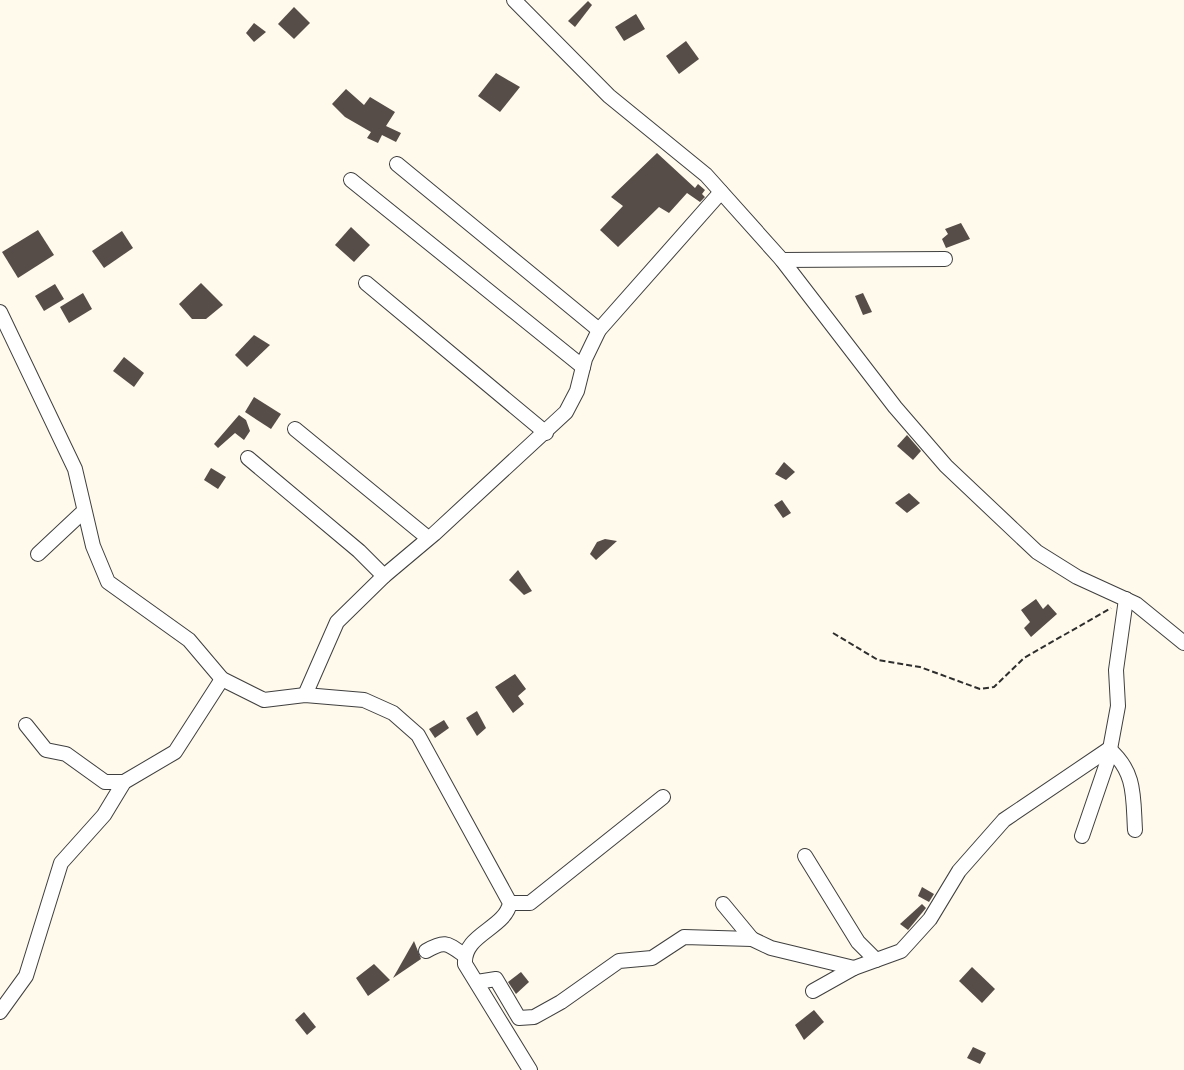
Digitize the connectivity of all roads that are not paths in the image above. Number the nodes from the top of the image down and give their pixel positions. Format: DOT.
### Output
graph roads {
  1 [pos="514,0"];
  2 [pos="397,164"];
  3 [pos="351,180"];
  4 [pos="722,192"];
  5 [pos="945,259"];
  6 [pos="782,260"];
  7 [pos="366,283"];
  8 [pos="0,312"];
  9 [pos="599,330"];
  10 [pos="583,367"];
  11 [pos="295,429"];
  12 [pos="546,433"];
  13 [pos="248,458"];
  14 [pos="84,511"];
  15 [pos="429,538"];
  16 [pos="38,554"];
  17 [pos="384,576"];
  18 [pos="1126,599"];
  19 [pos="1184,644"];
  20 [pos="222,679"];
  21 [pos="305,695"];
  22 [pos="26,725"];
  23 [pos="1109,749"];
  24 [pos="124,782"];
  25 [pos="663,797"];
  26 [pos="1134,831"];
  27 [pos="1082,836"];
  28 [pos="805,856"];
  29 [pos="510,903"];
  30 [pos="723,904"];
  31 [pos="752,939"];
  32 [pos="426,951"];
  33 [pos="464,955"];
  34 [pos="876,960"];
  35 [pos="854,968"];
  36 [pos="477,982"];
  37 [pos="813,991"];
  38 [pos="0,1012"];
  39 [pos="530,1070"];
  1 -- 4 [label="street"];
  2 -- 9 [label="street"];
  3 -- 10 [label="street"];
  4 -- 6 [label="street"];
  4 -- 9 [label="street"];
  5 -- 6 [label="street"];
  6 -- 18 [label="street"];
  7 -- 12 [label="street"];
  8 -- 14 [label="street"];
  9 -- 10 [label="street"];
  10 -- 12 [label="street"];
  11 -- 15 [label="street"];
  12 -- 15 [label="street"];
  13 -- 17 [label="street"];
  14 -- 16 [label="street"];
  14 -- 20 [label="street"];
  15 -- 17 [label="street"];
  17 -- 21 [label="street"];
  18 -- 19 [label="street"];
  18 -- 23 [label="street"];
  20 -- 21 [label="street"];
  20 -- 24 [label="street"];
  21 -- 29 [label="street"];
  22 -- 24 [label="street"];
  23 -- 26 [label="street"];
  23 -- 27 [label="street"];
  23 -- 34 [label="street"];
  24 -- 38 [label="street"];
  25 -- 29 [label="street"];
  28 -- 34 [label="street"];
  29 -- 33 [label="street"];
  30 -- 31 [label="street"];
  31 -- 35 [label="street"];
  31 -- 36 [label="street"];
  32 -- 33 [label="street"];
  33 -- 36 [label="street"];
  34 -- 35 [label="street"];
  35 -- 37 [label="street"];
  36 -- 39 [label="street"];
}
